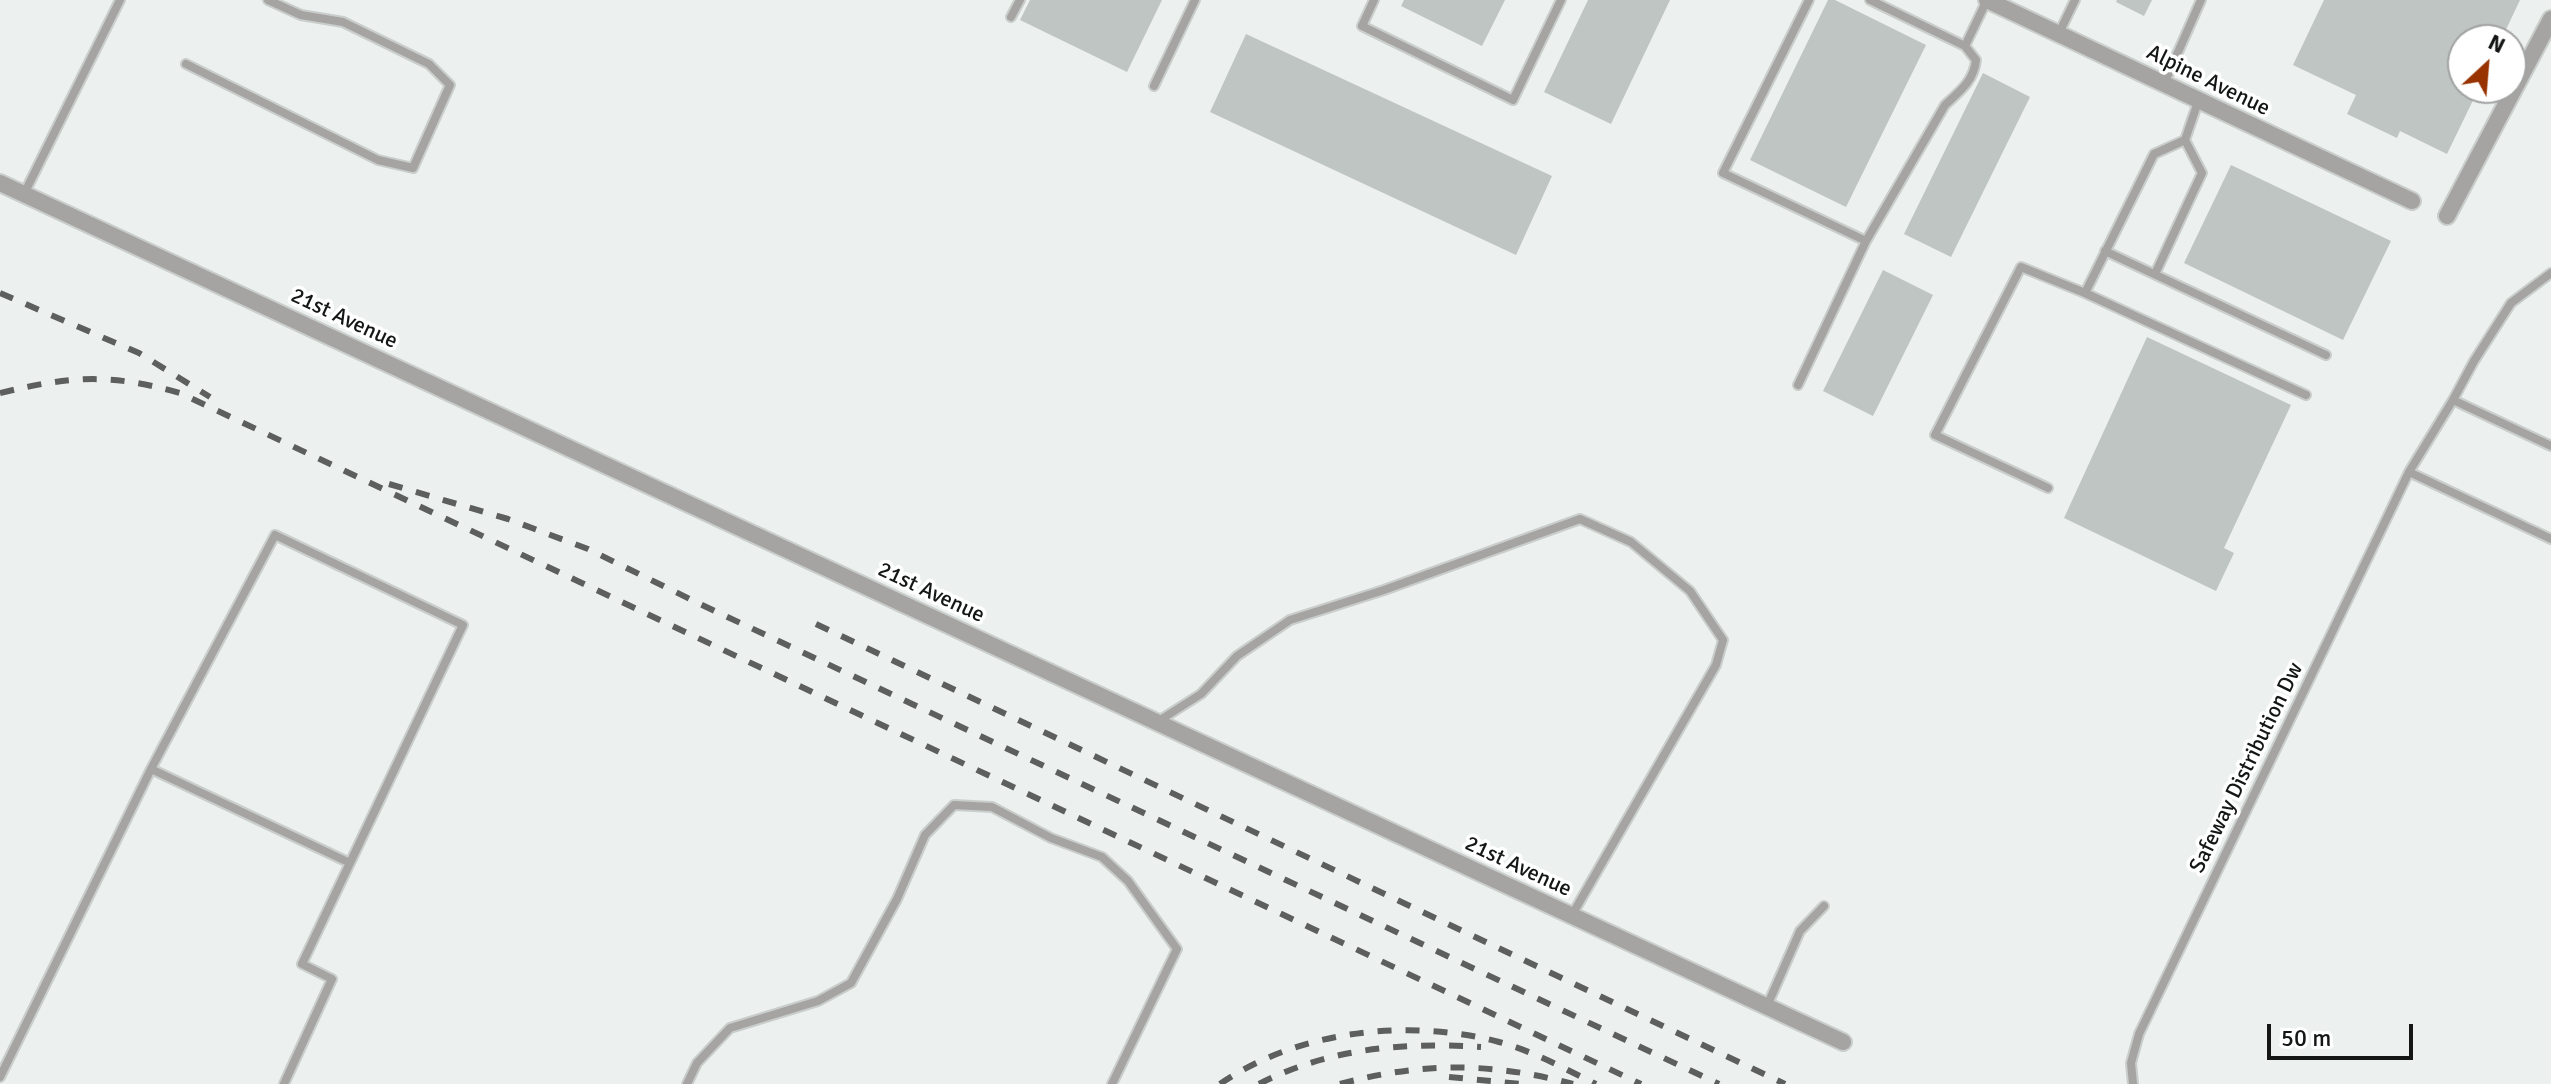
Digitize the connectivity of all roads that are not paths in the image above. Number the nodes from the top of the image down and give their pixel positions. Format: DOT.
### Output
graph roads {
  1 [pos="120,0"];
  2 [pos="268,0"];
  3 [pos="1020,0"];
  4 [pos="1195,0"];
  5 [pos="1374,0"];
  6 [pos="1561,0"];
  7 [pos="1809,0"];
  8 [pos="1870,0"];
  9 [pos="1987,0"];
  10 [pos="2075,0"];
  11 [pos="2201,0"];
  12 [pos="1011,17"];
  13 [pos="2551,19"];
  14 [pos="2059,34"];
  15 [pos="1965,46"];
  16 [pos="186,64"];
  17 [pos="2164,84"];
  18 [pos="1154,86"];
  19 [pos="2198,102"];
  20 [pos="2185,140"];
  21 [pos="0,183"];
  22 [pos="24,194"];
  23 [pos="2412,201"];
  24 [pos="2447,216"];
  25 [pos="1866,241"];
  26 [pos="2105,251"];
  27 [pos="2551,273"];
  28 [pos="2155,274"];
  29 [pos="2085,293"];
  30 [pos="2326,355"];
  31 [pos="1798,385"];
  32 [pos="2306,395"];
  33 [pos="2453,400"];
  34 [pos="2551,446"];
  35 [pos="2409,472"];
  36 [pos="2048,488"];
  37 [pos="2551,539"];
  38 [pos="1157,722"];
  39 [pos="151,769"];
  40 [pos="350,863"];
  41 [pos="1824,906"];
  42 [pos="1572,916"];
  43 [pos="1767,1007"];
  44 [pos="1843,1042"];
  45 [pos="0,1077"];
  46 [pos="284,1084"];
  47 [pos="687,1084"];
  48 [pos="1112,1084"];
  49 [pos="2133,1084"];
  1 -- 22 [label="lane"];
  2 -- 16 [label="lane"];
  3 -- 12 [label="lane"];
  4 -- 18 [label="lane"];
  5 -- 6 [label="lane"];
  7 -- 25 [label="lane"];
  8 -- 15 [label="lane"];
  9 -- 14 [label="street, Alpine Avenue"];
  9 -- 15 [label="lane"];
  10 -- 14 [label="lane"];
  11 -- 17 [label="lane"];
  13 -- 24 [label="street"];
  14 -- 17 [label="street, Alpine Avenue"];
  15 -- 25 [label="lane"];
  17 -- 19 [label="street, Alpine Avenue"];
  19 -- 20 [label="lane"];
  19 -- 23 [label="street, Alpine Avenue"];
  20 -- 26 [label="lane"];
  20 -- 28 [label="lane"];
  21 -- 22 [label="street, 21st Avenue"];
  22 -- 38 [label="street, 21st Avenue"];
  25 -- 31 [label="lane"];
  26 -- 28 [label="lane"];
  26 -- 29 [label="lane"];
  27 -- 33 [label="lane, Safeway Distribution Dw"];
  28 -- 30 [label="lane"];
  29 -- 32 [label="lane"];
  29 -- 36 [label="lane"];
  33 -- 34 [label="lane"];
  33 -- 35 [label="lane, Safeway Distribution Dw"];
  35 -- 37 [label="lane"];
  35 -- 49 [label="lane, Safeway Distribution Dw"];
  38 -- 42 [label="street, 21st Avenue"];
  38 -- 42 [label="lane"];
  39 -- 40 [label="lane"];
  39 -- 40 [label="lane"];
  39 -- 45 [label="lane"];
  40 -- 46 [label="lane"];
  41 -- 43 [label="lane"];
  42 -- 43 [label="street, 21st Avenue"];
  43 -- 44 [label="street, 21st Avenue"];
  47 -- 48 [label="lane"];
}
